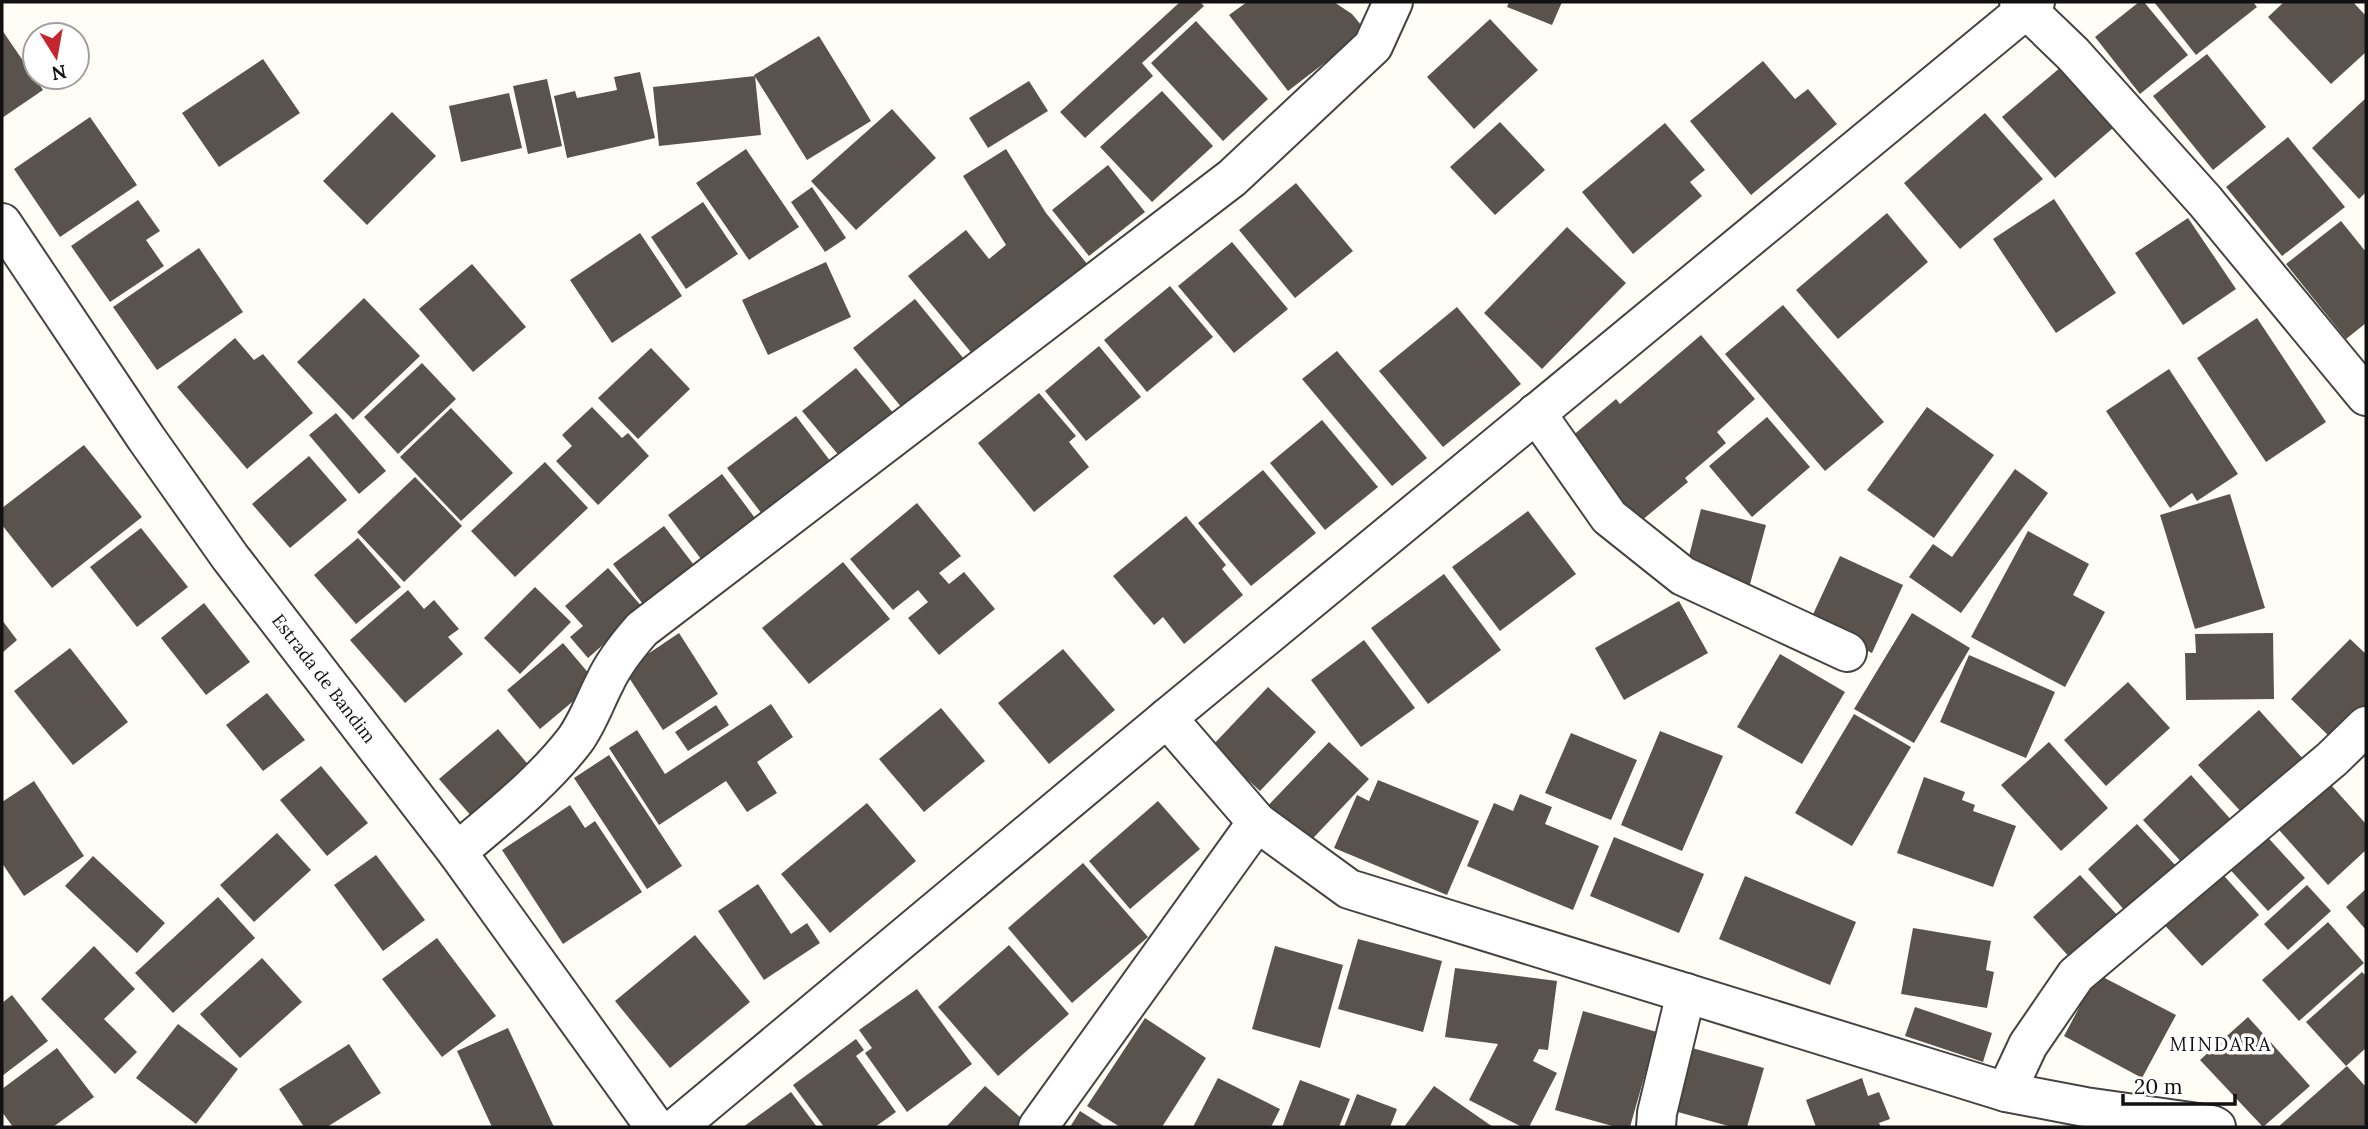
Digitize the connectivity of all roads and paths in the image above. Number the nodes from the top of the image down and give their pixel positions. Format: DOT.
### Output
graph roads {
  1 [pos="1393,2"];
  2 [pos="2026,4"];
  3 [pos="2,223"];
  4 [pos="2366,396"];
  5 [pos="1536,413"];
  6 [pos="1847,653"];
  7 [pos="1167,719"];
  8 [pos="2366,726"];
  9 [pos="1257,822"];
  10 [pos="457,852"];
  11 [pos="1686,993"];
  12 [pos="2006,1092"];
  13 [pos="2076,1117"];
  14 [pos="655,1127"];
  15 [pos="677,1127"];
  16 [pos="1038,1127"];
  17 [pos="1656,1127"];
  18 [pos="2217,1127"];
  1 -- 10 [label="street"];
  2 -- 4 [label="street"];
  2 -- 5 [label="street"];
  3 -- 10 [label="street, Estrada de Bandim"];
  5 -- 6 [label="street"];
  5 -- 7 [label="street"];
  7 -- 9 [label="street"];
  7 -- 15 [label="street"];
  8 -- 12 [label="street"];
  9 -- 11 [label="street"];
  9 -- 16 [label="street"];
  10 -- 14 [label="street, Estrada de Bandim"];
  11 -- 12 [label="street"];
  11 -- 17 [label="street"];
  12 -- 13 [label="street"];
  13 -- 18 [label="street"];
}
